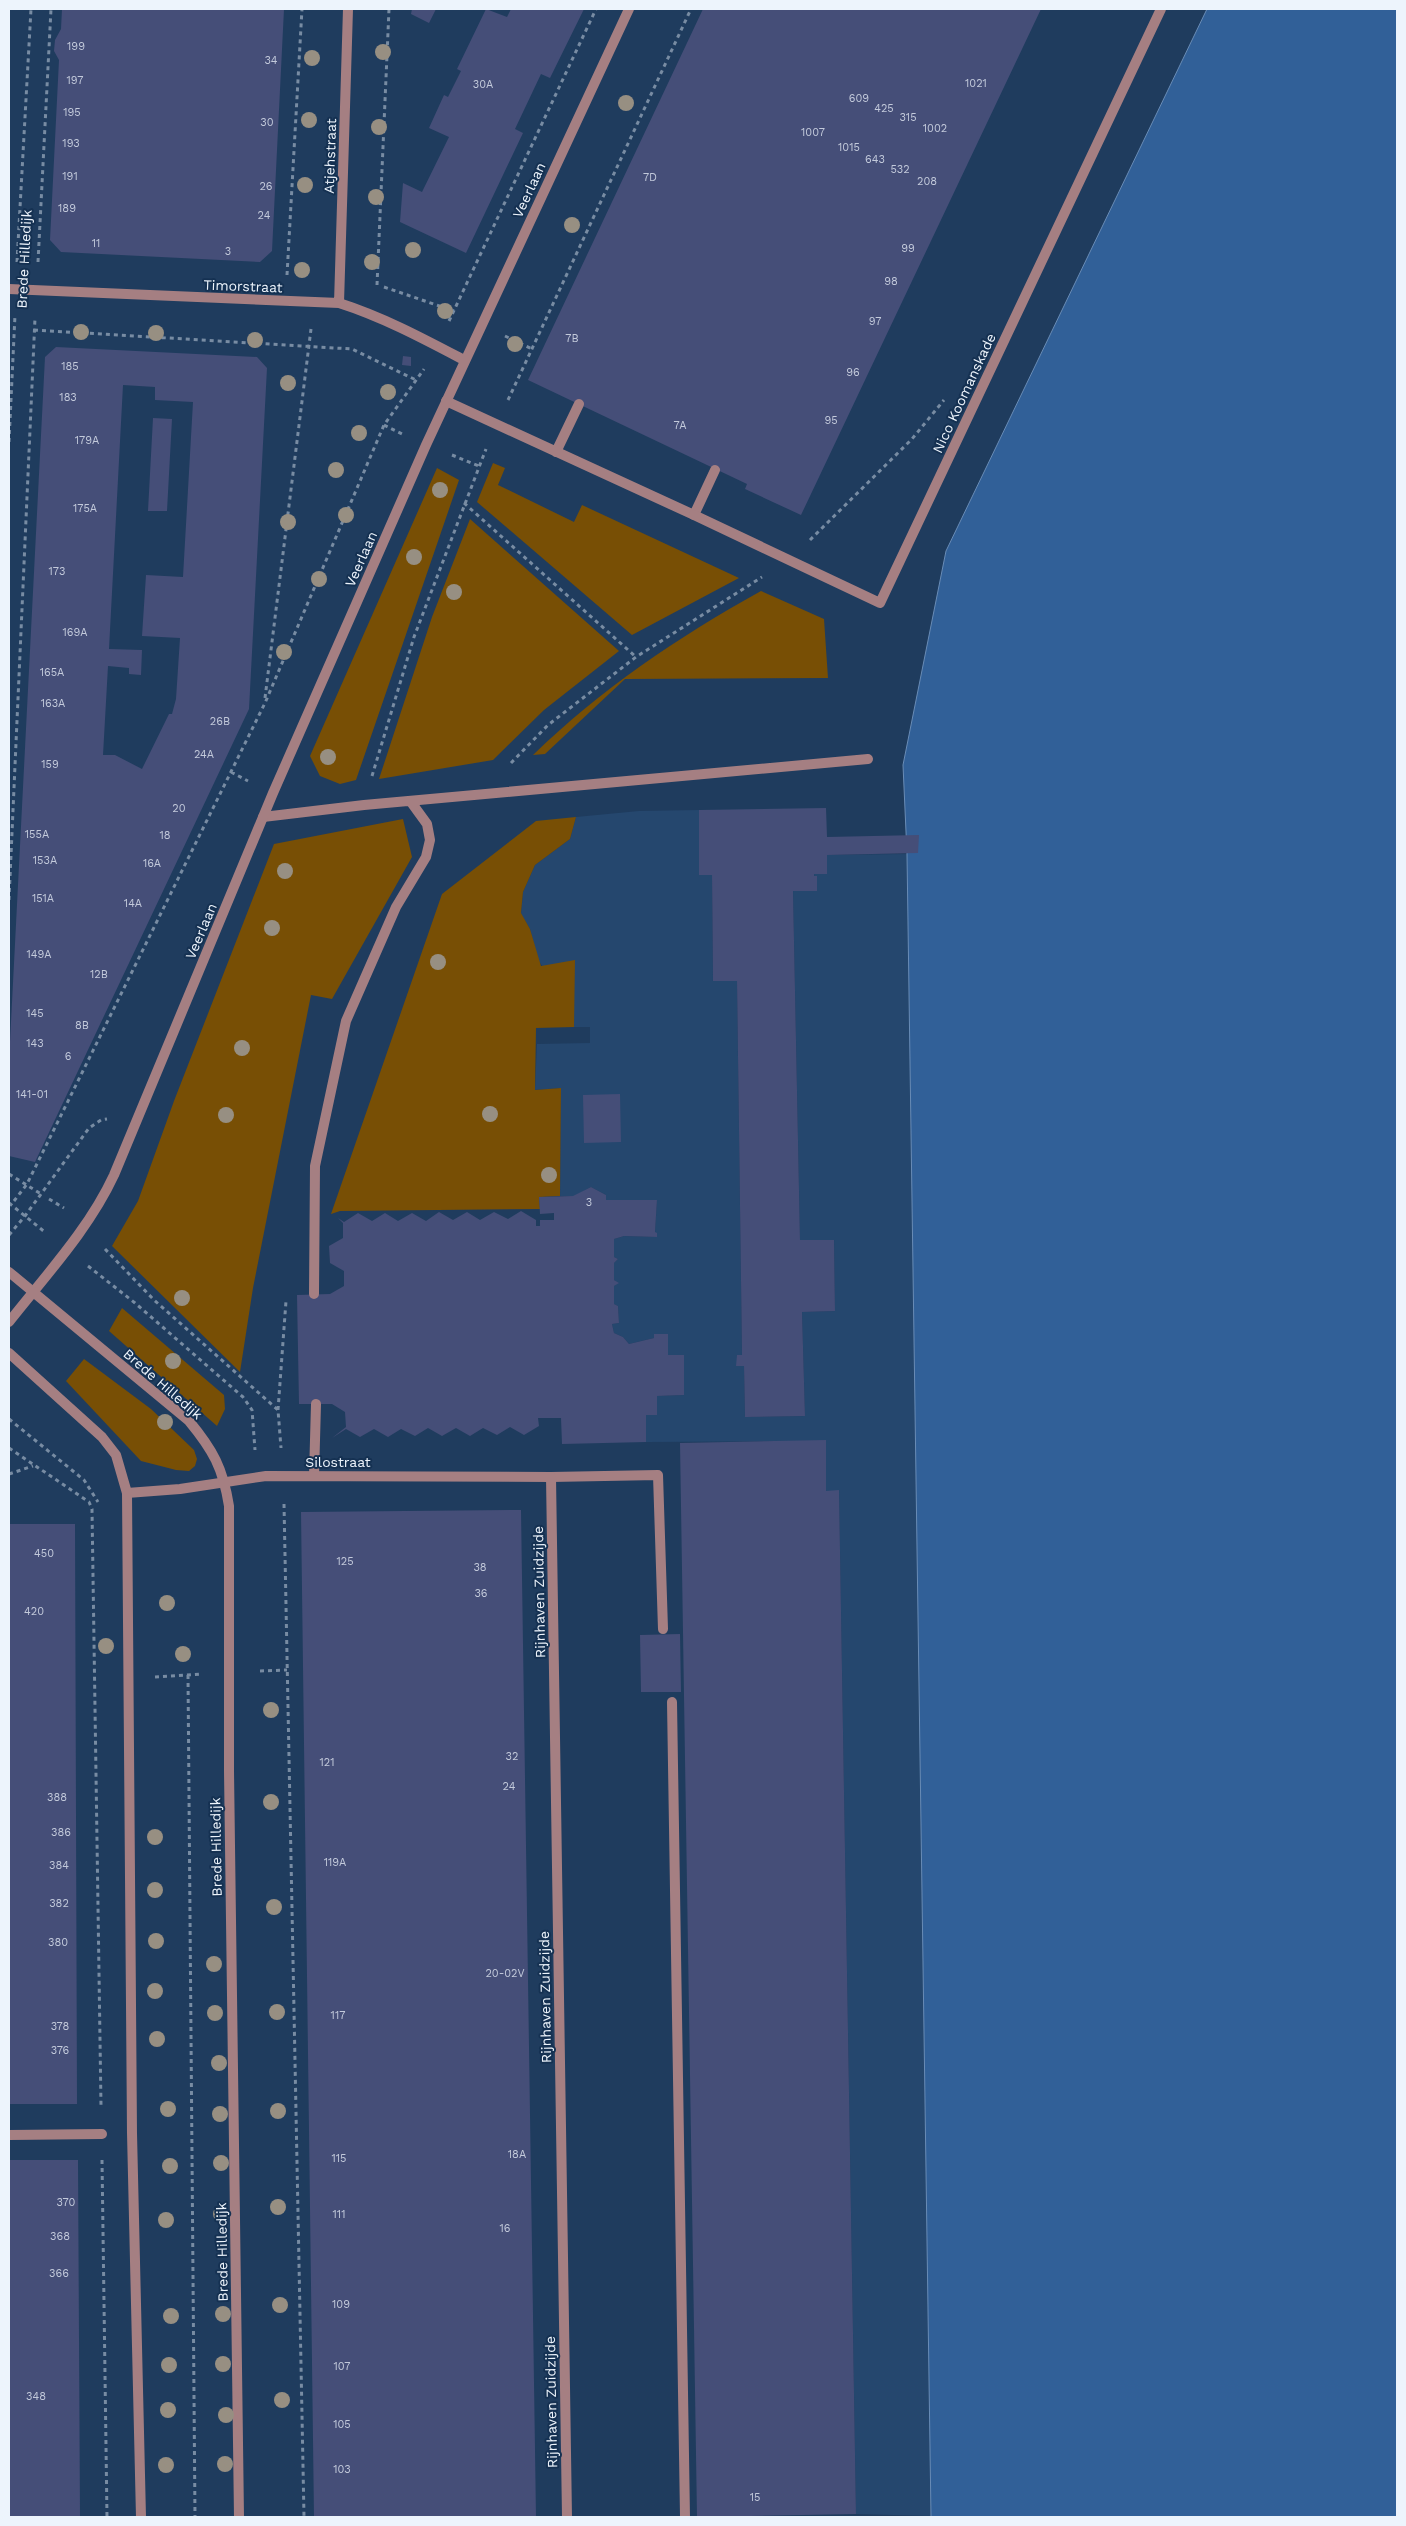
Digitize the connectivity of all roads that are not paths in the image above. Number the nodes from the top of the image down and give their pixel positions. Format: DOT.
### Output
graph roads {
  1 [pos="348,9"];
  2 [pos="629,9"];
  3 [pos="1161,9"];
  4 [pos="12,289"];
  5 [pos="339,304"];
  6 [pos="464,360"];
  7 [pos="446,401"];
  8 [pos="579,404"];
  9 [pos="556,452"];
  10 [pos="715,470"];
  11 [pos="694,515"];
  12 [pos="868,759"];
  13 [pos="410,802"];
  14 [pos="263,817"];
  15 [pos="9,1272"];
  16 [pos="32,1292"];
  17 [pos="314,1294"];
  18 [pos="9,1322"];
  19 [pos="9,1354"];
  20 [pos="316,1404"];
  21 [pos="314,1476"];
  22 [pos="551,1477"];
  23 [pos="225,1482"];
  24 [pos="127,1494"];
  25 [pos="663,1629"];
  26 [pos="672,1702"];
  27 [pos="102,2134"];
  28 [pos="9,2135"];
  29 [pos="141,2517"];
  30 [pos="239,2517"];
  31 [pos="567,2517"];
  32 [pos="685,2517"];
  1 -- 5 [label="street, Atjehstraat"];
  2 -- 6 [label="street, Veerlaan"];
  3 -- 11 [label="street, Nico Koomanskade"];
  4 -- 5 [label="street, Timorstraat"];
  5 -- 6 [label="street, Timorstraat"];
  6 -- 7 [label="street, Veerlaan"];
  7 -- 9 [label="street, Nico Koomanskade"];
  7 -- 14 [label="street, Veerlaan"];
  8 -- 9 [label="street"];
  9 -- 11 [label="street, Nico Koomanskade"];
  10 -- 11 [label="street"];
  12 -- 13 [label="street"];
  13 -- 14 [label="street"];
  13 -- 17 [label="street"];
  14 -- 16 [label="street, Veerlaan"];
  15 -- 16 [label="street, Brede Hilledijk"];
  16 -- 18 [label="street, Veerlaan"];
  16 -- 23 [label="street, Brede Hilledijk"];
  19 -- 24 [label="street"];
  20 -- 21 [label="street"];
  21 -- 22 [label="street, Silostraat"];
  21 -- 23 [label="street, Silostraat"];
  22 -- 25 [label="street, Silostraat"];
  22 -- 31 [label="street, Rijnhaven Zuidzijde"];
  23 -- 24 [label="street, Silostraat"];
  23 -- 30 [label="street, Brede Hilledijk"];
  24 -- 29 [label="street"];
  26 -- 32 [label="street"];
  27 -- 28 [label="street"];
}
